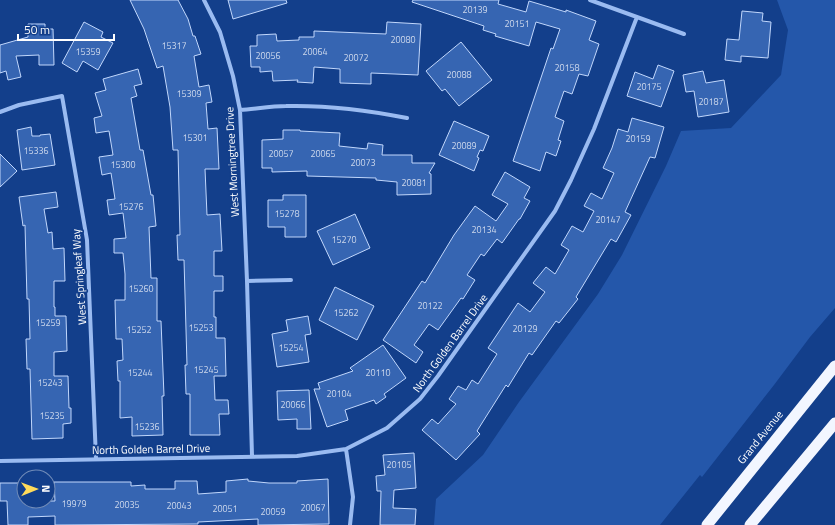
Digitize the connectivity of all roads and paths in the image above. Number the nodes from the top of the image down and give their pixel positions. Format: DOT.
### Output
graph roads {
  1 [pos="204,0"];
  2 [pos="590,0"];
  3 [pos="637,17"];
  4 [pos="684,34"];
  5 [pos="240,110"];
  6 [pos="0,112"];
  7 [pos="407,118"];
  8 [pos="291,280"];
  9 [pos="247,281"];
  10 [pos="835,366"];
  11 [pos="835,423"];
  12 [pos="346,449"];
  13 [pos="252,456"];
  14 [pos="96,459"];
  15 [pos="0,461"];
  16 [pos="350,525"];
  17 [pos="707,525"];
  18 [pos="750,525"];
  1 -- 5 [label="street, West Morningtree Drive"];
  2 -- 3 [label="street"];
  3 -- 4 [label="street"];
  3 -- 12 [label="street, North Golden Barrel Drive"];
  5 -- 7 [label="street"];
  5 -- 9 [label="street, West Morningtree Drive"];
  6 -- 14 [label="street, West Springleaf Way"];
  8 -- 9 [label="street"];
  9 -- 13 [label="street, West Morningtree Drive"];
  10 -- 17 [label="highway, Grand Avenue"];
  11 -- 18 [label="highway"];
  12 -- 13 [label="street, North Golden Barrel Drive"];
  12 -- 16 [label="street"];
  13 -- 14 [label="street, North Golden Barrel Drive"];
  14 -- 15 [label="street, North Golden Barrel Drive"];
}
